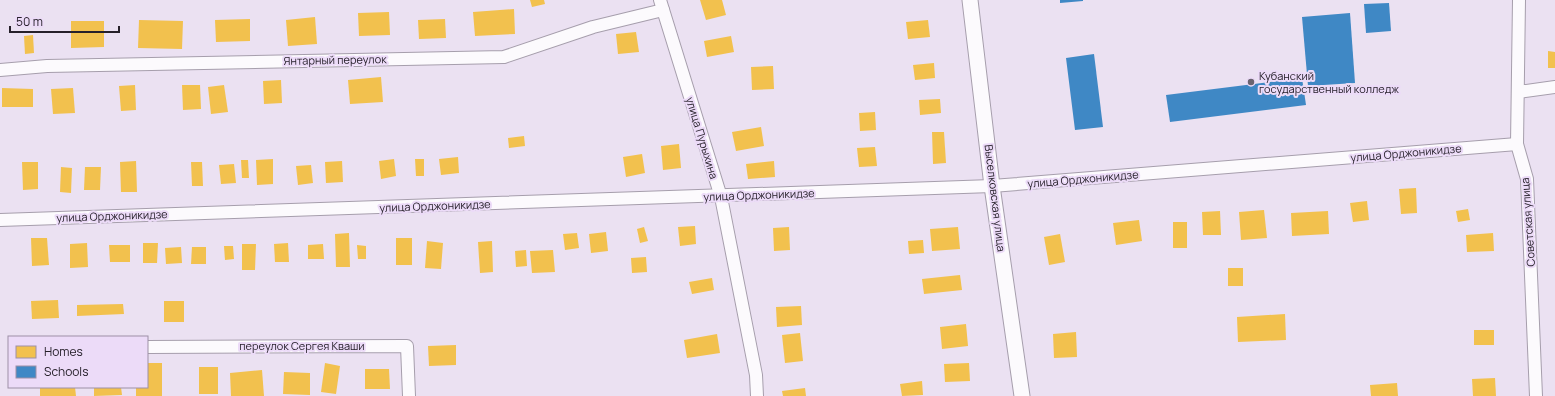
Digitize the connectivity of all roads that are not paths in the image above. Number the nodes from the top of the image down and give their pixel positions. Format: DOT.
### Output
graph roads {
  1 [pos="970,0"];
  2 [pos="1519,0"];
  3 [pos="661,5"];
  4 [pos="0,70"];
  5 [pos="1555,87"];
  6 [pos="1518,92"];
  7 [pos="1517,144"];
  8 [pos="992,186"];
  9 [pos="721,197"];
  10 [pos="0,220"];
  11 [pos="148,347"];
  12 [pos="409,396"];
  13 [pos="757,396"];
  14 [pos="1022,396"];
  15 [pos="1536,396"];
  1 -- 8 [label="street, Выселковская улица"];
  2 -- 6 [label="street, Советская улица"];
  3 -- 4 [label="street, Янтарный переулок"];
  3 -- 9 [label="street, улица Пурыхина"];
  5 -- 6 [label="street"];
  6 -- 7 [label="street, Советская улица"];
  7 -- 8 [label="street, улица Орджоникидзе"];
  7 -- 15 [label="street, Советская улица"];
  8 -- 9 [label="street, улица Орджоникидзе"];
  8 -- 14 [label="street, Выселковская улица"];
  9 -- 10 [label="street, улица Орджоникидзе"];
  9 -- 13 [label="street, улица Пурыхина"];
  11 -- 12 [label="street, переулок Сергея Кваши"];
}
